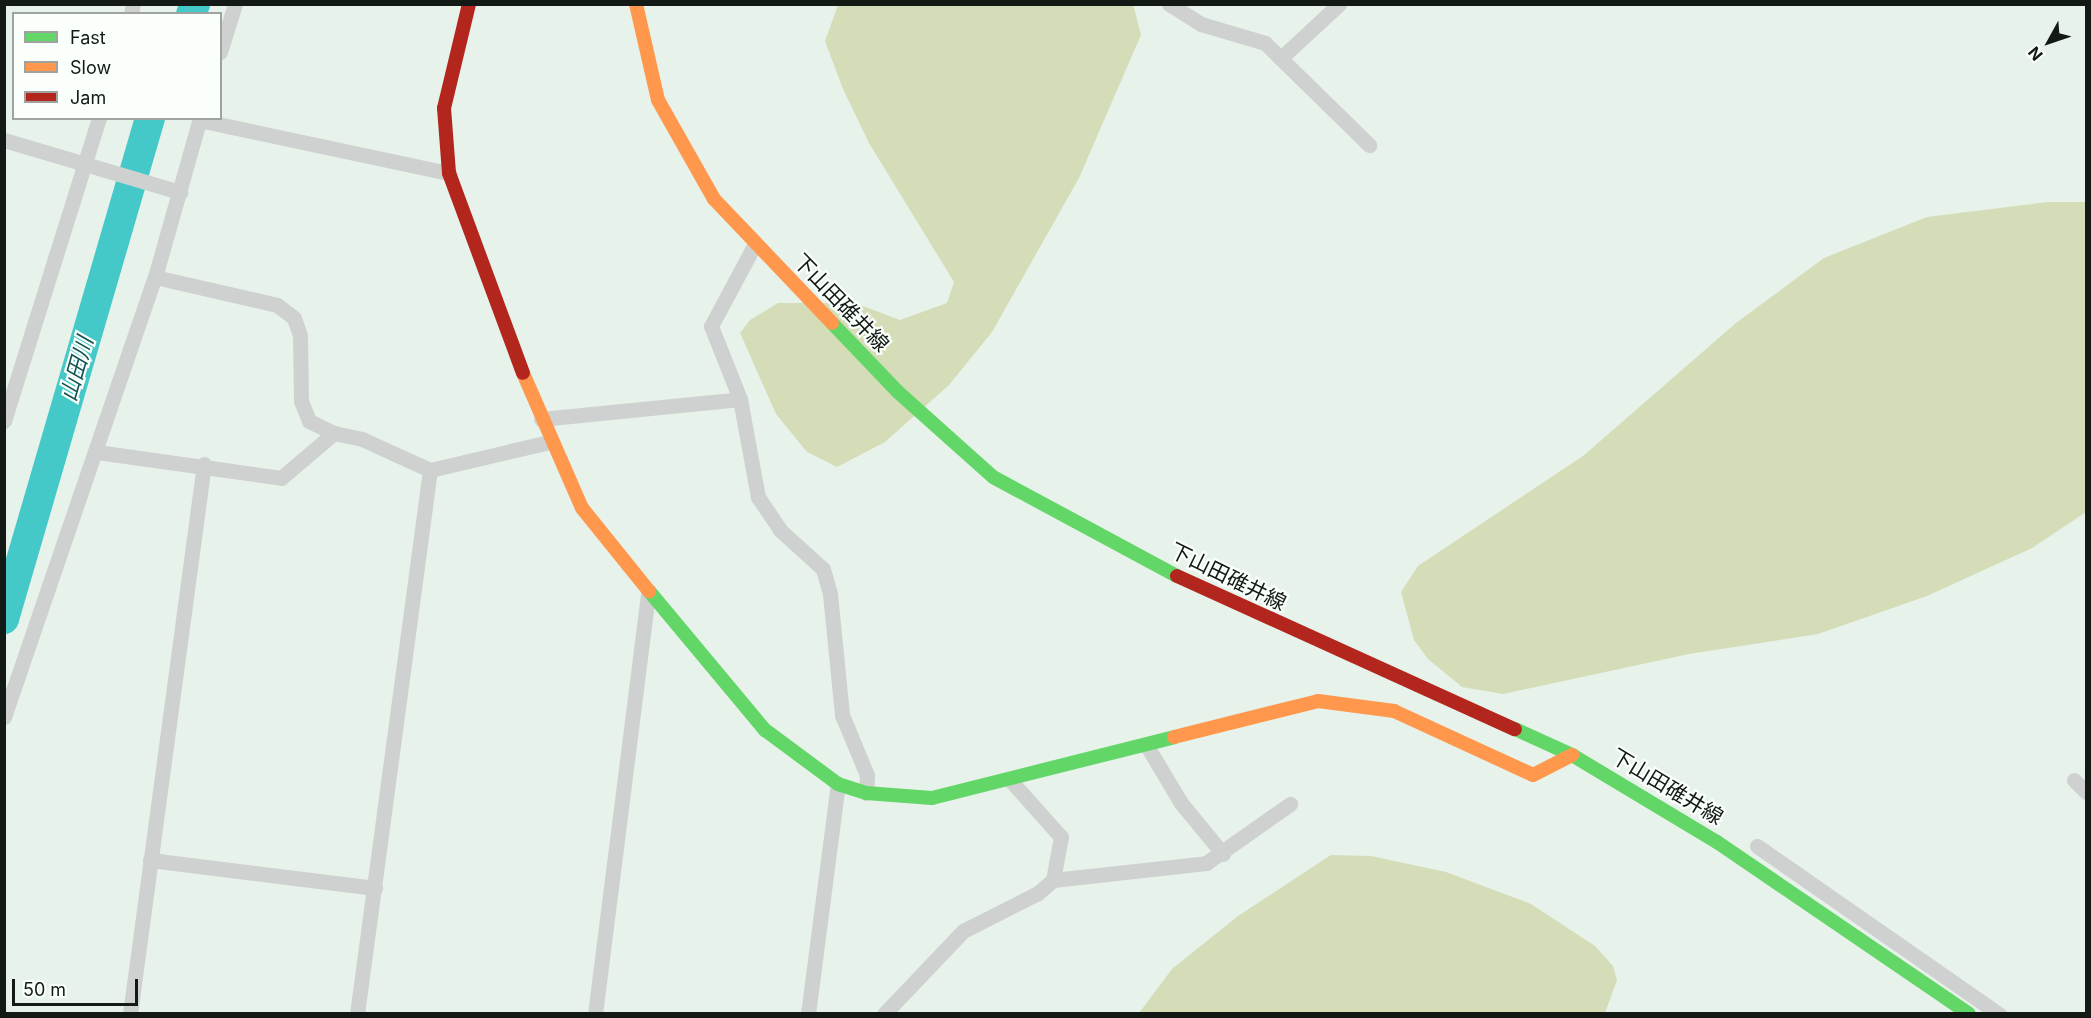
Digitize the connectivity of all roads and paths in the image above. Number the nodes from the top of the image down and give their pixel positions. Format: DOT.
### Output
graph roads {
  1 [pos="235,4"];
  2 [pos="469,4"];
  3 [pos="636,4"];
  4 [pos="1169,4"];
  5 [pos="1339,4"];
  6 [pos="222,46"];
  7 [pos="1282,57"];
  8 [pos="98,120"];
  9 [pos="200,120"];
  10 [pos="205,120"];
  11 [pos="4,140"];
  12 [pos="1369,145"];
  13 [pos="86,163"];
  14 [pos="449,173"];
  15 [pos="174,190"];
  16 [pos="755,244"];
  17 [pos="155,277"];
  18 [pos="740,399"];
  19 [pos="541,419"];
  20 [pos="4,421"];
  21 [pos="334,433"];
  22 [pos="549,442"];
  23 [pos="97,452"];
  24 [pos="204,464"];
  25 [pos="430,470"];
  26 [pos="648,592"];
  27 [pos="4,717"];
  28 [pos="1147,746"];
  29 [pos="1572,755"];
  30 [pos="2074,780"];
  31 [pos="1011,782"];
  32 [pos="838,784"];
  33 [pos="2086,792"];
  34 [pos="866,793"];
  35 [pos="1290,804"];
  36 [pos="1756,846"];
  37 [pos="1223,854"];
  38 [pos="150,860"];
  39 [pos="1053,880"];
  40 [pos="375,888"];
  41 [pos="130,1014"];
  42 [pos="357,1014"];
  43 [pos="595,1014"];
  44 [pos="808,1014"];
  45 [pos="884,1014"];
  46 [pos="1969,1014"];
  47 [pos="1999,1014"];
  1 -- 6 [label="street"];
  2 -- 14 [label="main road"];
  3 -- 16 [label="main road, 下山田碓井線"];
  4 -- 7 [label="street"];
  5 -- 7 [label="street"];
  7 -- 12 [label="street"];
  8 -- 13 [label="street"];
  9 -- 15 [label="street"];
  10 -- 14 [label="street"];
  11 -- 13 [label="street"];
  13 -- 15 [label="street"];
  13 -- 20 [label="street"];
  14 -- 19 [label="main road"];
  15 -- 17 [label="street"];
  16 -- 18 [label="street"];
  16 -- 29 [label="main road, 下山田碓井線"];
  17 -- 21 [label="street"];
  17 -- 23 [label="street"];
  18 -- 19 [label="street"];
  18 -- 34 [label="street"];
  19 -- 22 [label="main road"];
  21 -- 24 [label="street"];
  21 -- 25 [label="street"];
  22 -- 25 [label="street"];
  22 -- 26 [label="main road"];
  23 -- 24 [label="street"];
  23 -- 27 [label="street"];
  24 -- 38 [label="street"];
  25 -- 40 [label="street"];
  26 -- 32 [label="main road"];
  26 -- 43 [label="street"];
  28 -- 29 [label="main road"];
  28 -- 31 [label="main road"];
  28 -- 37 [label="street"];
  29 -- 46 [label="main road, 下山田碓井線"];
  30 -- 33 [label="street"];
  31 -- 34 [label="main road"];
  31 -- 39 [label="street"];
  32 -- 34 [label="main road"];
  32 -- 44 [label="street"];
  35 -- 37 [label="street"];
  36 -- 47 [label="street"];
  37 -- 39 [label="street"];
  38 -- 40 [label="street"];
  38 -- 41 [label="street"];
  39 -- 45 [label="street"];
  40 -- 42 [label="street"];
}
